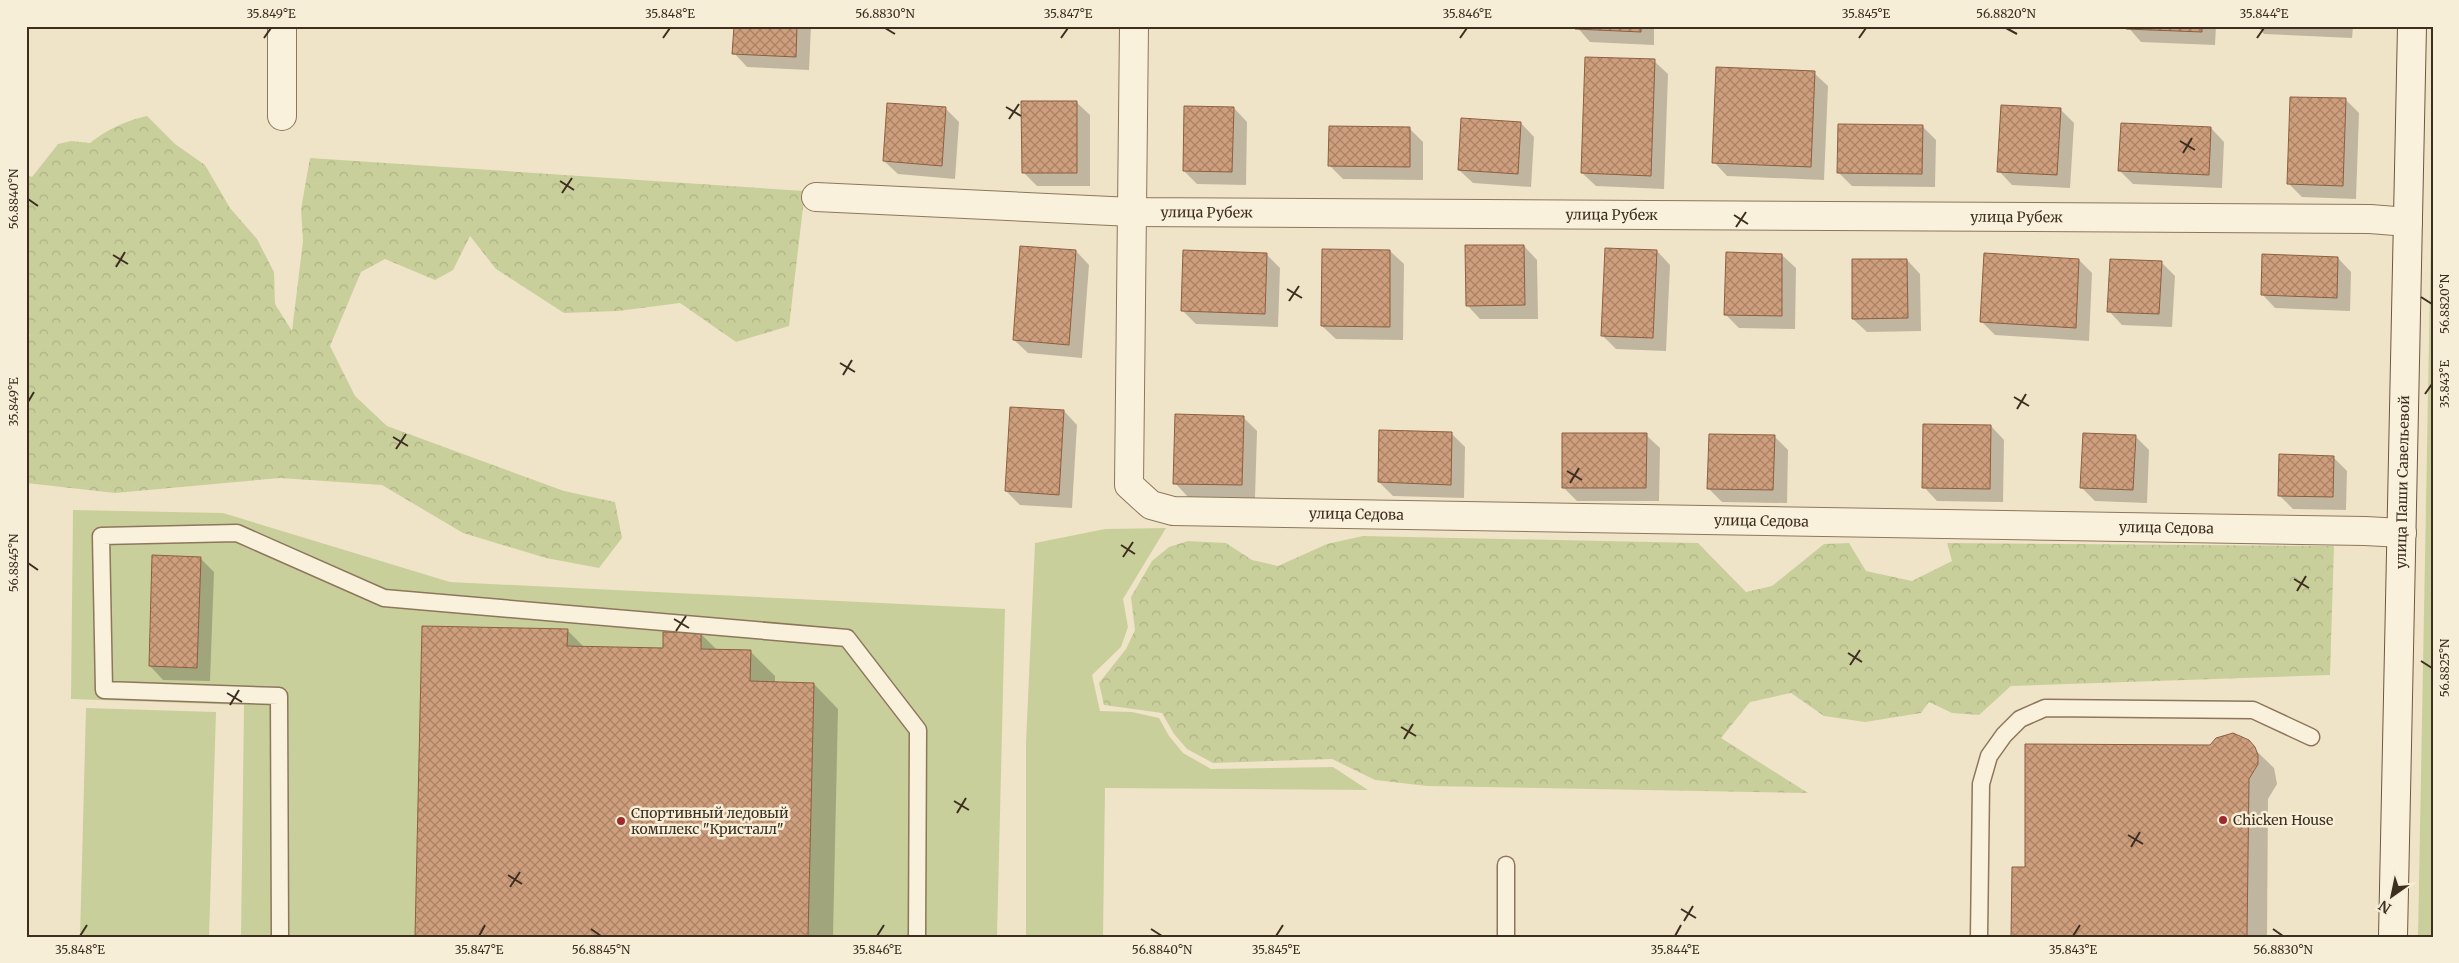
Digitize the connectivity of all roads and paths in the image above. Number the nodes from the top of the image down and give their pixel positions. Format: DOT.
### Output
graph roads {
  1 [pos="282,26"];
  2 [pos="1134,26"];
  3 [pos="2412,26"];
  4 [pos="282,116"];
  5 [pos="816,197"];
  6 [pos="1132,212"];
  7 [pos="2408,222"];
  8 [pos="2402,533"];
  9 [pos="2311,737"];
  10 [pos="1506,865"];
  11 [pos="280,937"];
  12 [pos="917,937"];
  13 [pos="1506,937"];
  14 [pos="1979,937"];
  15 [pos="2394,937"];
  1 -- 4 [label="street"];
  2 -- 6 [label="street"];
  3 -- 7 [label="street, улица Паши Савельевой"];
  5 -- 6 [label="street, улица Рубеж"];
  6 -- 7 [label="street, улица Рубеж"];
  6 -- 8 [label="street, улица Седова"];
  7 -- 8 [label="street, улица Паши Савельевой"];
  8 -- 15 [label="street, улица Паши Савельевой"];
  9 -- 14 [label="lane"];
  10 -- 13 [label="lane"];
  11 -- 12 [label="lane"];
}
